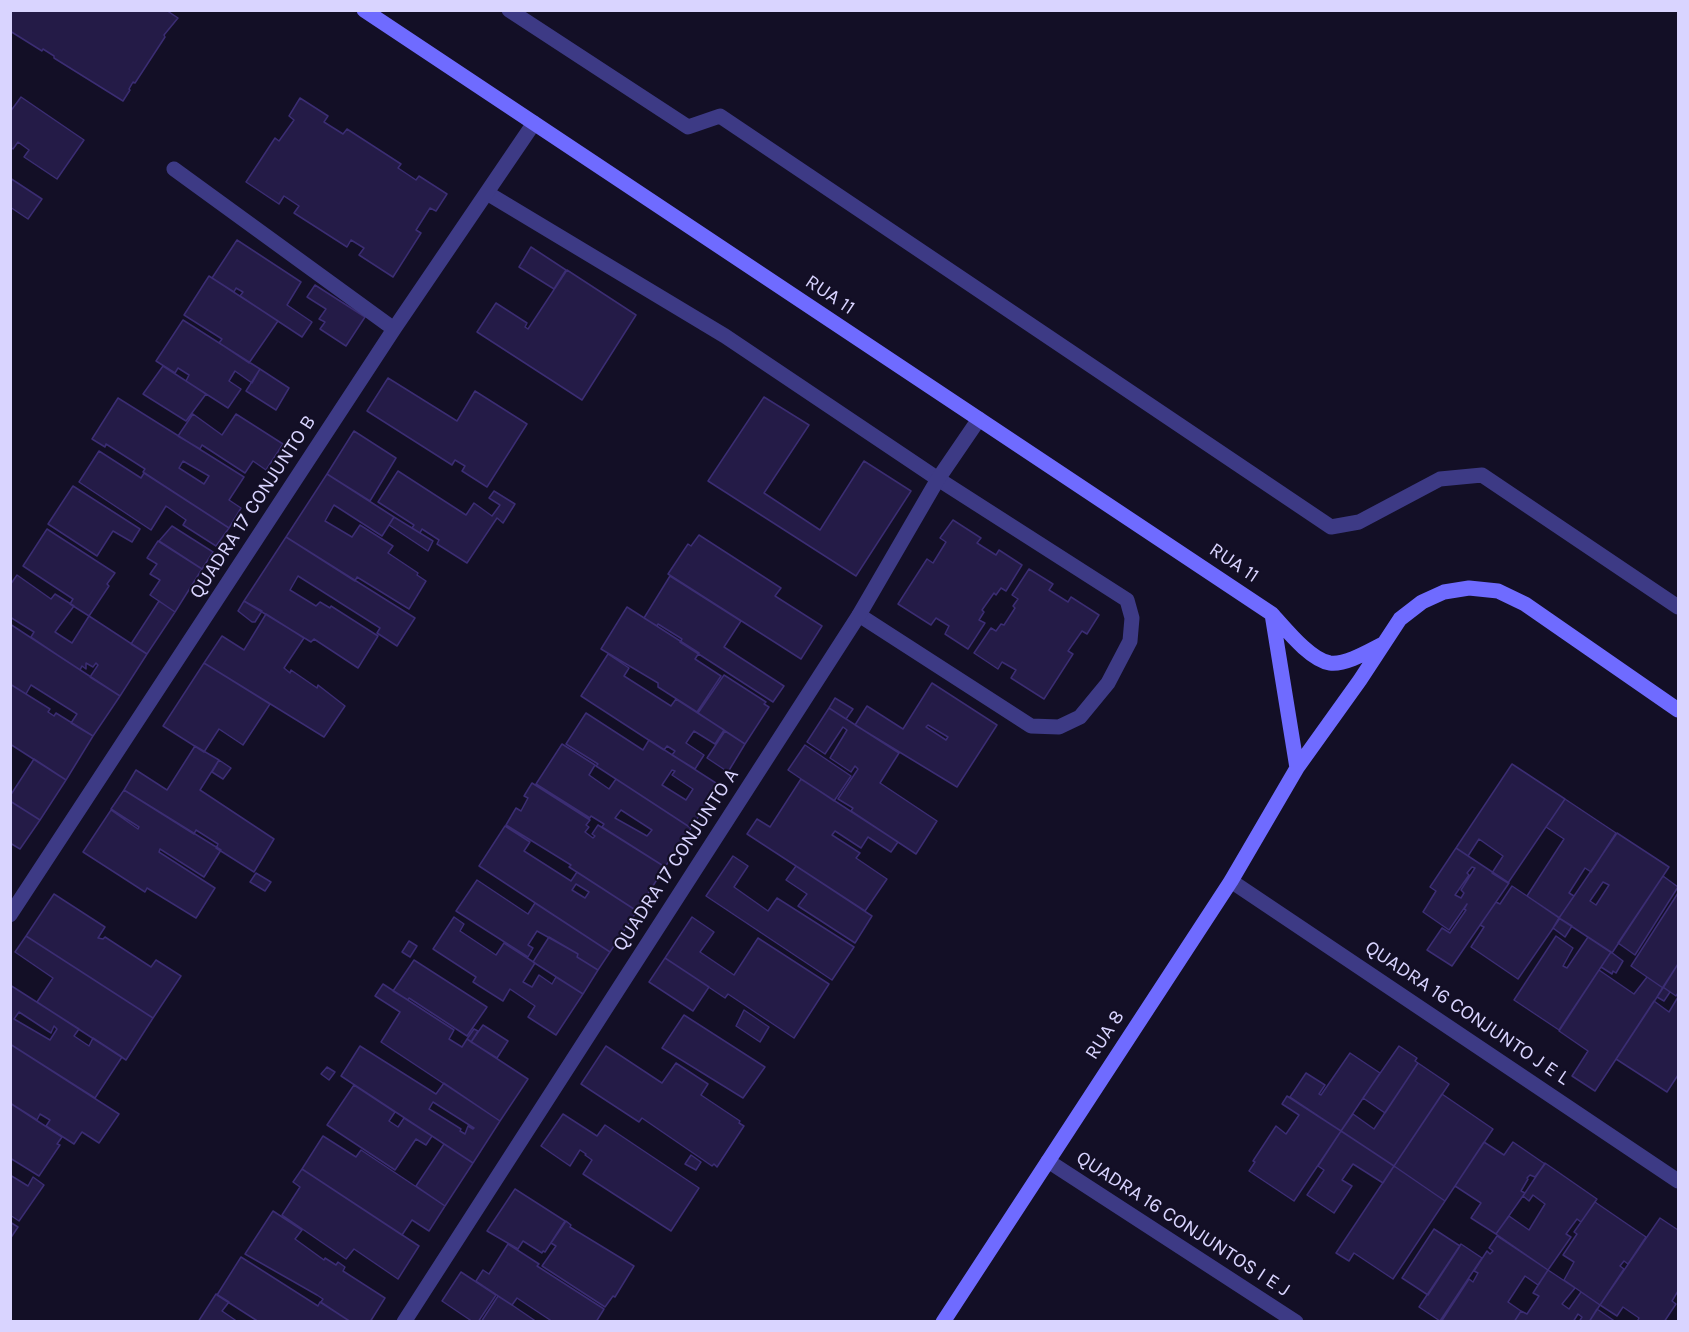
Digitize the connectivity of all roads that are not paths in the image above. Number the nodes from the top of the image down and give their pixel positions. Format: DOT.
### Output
graph roads {
  1 [pos="364,10"];
  2 [pos="508,10"];
  3 [pos="534,123"];
  4 [pos="174,169"];
  5 [pos="487,193"];
  6 [pos="394,328"];
  7 [pos="979,419"];
  8 [pos="938,478"];
  9 [pos="1678,607"];
  10 [pos="1272,614"];
  11 [pos="859,615"];
  12 [pos="1383,644"];
  13 [pos="1678,710"];
  14 [pos="1297,768"];
  15 [pos="1231,881"];
  16 [pos="10,915"];
  17 [pos="1048,1161"];
  18 [pos="1678,1181"];
  19 [pos="404,1322"];
  20 [pos="943,1322"];
  21 [pos="1296,1322"];
  1 -- 3 [label="street, RUA 11"];
  2 -- 9 [label="street"];
  3 -- 5 [label="street, QUADRA 17 CONJUNTO B"];
  3 -- 7 [label="street, RUA 11"];
  4 -- 6 [label="street"];
  5 -- 6 [label="street, QUADRA 17 CONJUNTO B"];
  5 -- 8 [label="street"];
  6 -- 16 [label="street, QUADRA 17 CONJUNTO B"];
  7 -- 8 [label="street, QUADRA 17 CONJUNTO A"];
  7 -- 10 [label="street, RUA 11"];
  8 -- 11 [label="street, QUADRA 17 CONJUNTO A"];
  8 -- 11 [label="street"];
  10 -- 12 [label="street, RUA 11"];
  10 -- 14 [label="street"];
  11 -- 19 [label="street, QUADRA 17 CONJUNTO A"];
  12 -- 13 [label="street"];
  12 -- 14 [label="street"];
  14 -- 15 [label="street, RUA 8"];
  15 -- 17 [label="street, RUA 8"];
  15 -- 18 [label="street, QUADRA 16 CONJUNTO J E L"];
  17 -- 20 [label="street, RUA 8"];
  17 -- 21 [label="street, QUADRA 16 CONJUNTOS I E J"];
}
